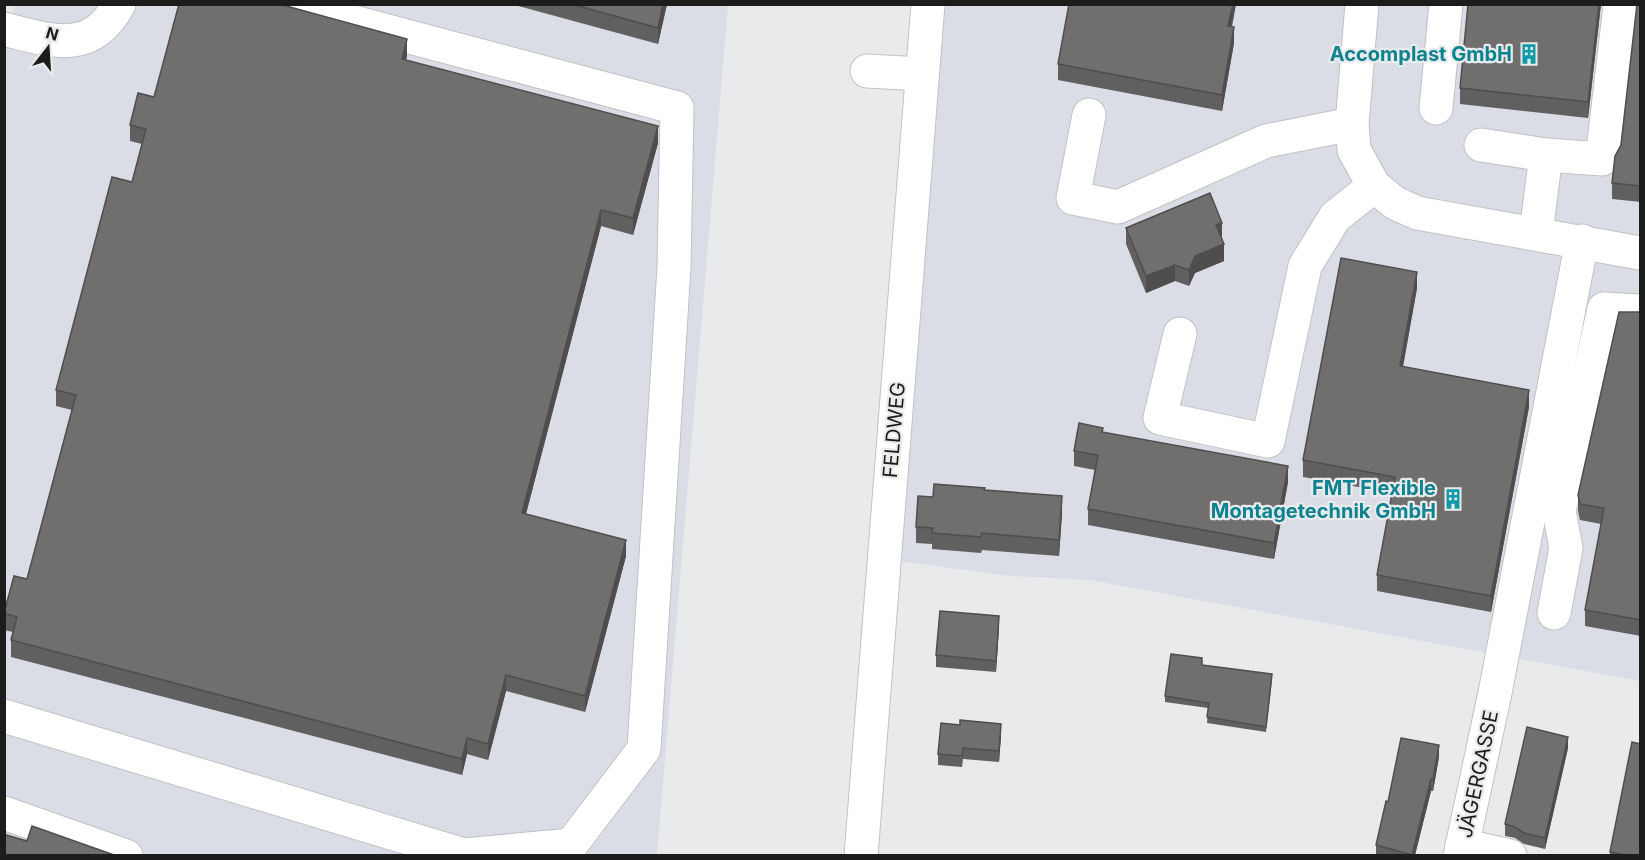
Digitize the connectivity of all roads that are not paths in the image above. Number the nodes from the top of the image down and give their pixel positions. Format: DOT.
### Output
graph roads {
  1 [pos="119,4"];
  2 [pos="286,4"];
  3 [pos="928,4"];
  4 [pos="1362,4"];
  5 [pos="1446,4"];
  6 [pos="1620,6"];
  7 [pos="4,29"];
  8 [pos="867,71"];
  9 [pos="922,74"];
  10 [pos="1436,108"];
  11 [pos="1089,115"];
  12 [pos="1352,124"];
  13 [pos="1481,145"];
  14 [pos="1546,155"];
  15 [pos="1374,186"];
  16 [pos="1536,233"];
  17 [pos="1582,241"];
  18 [pos="1641,253"];
  19 [pos="1641,311"];
  20 [pos="1180,334"];
  21 [pos="1554,613"];
  22 [pos="4,716"];
  23 [pos="4,813"];
  24 [pos="1461,850"];
  25 [pos="126,855"];
  26 [pos="861,855"];
  27 [pos="1510,855"];
  1 -- 7 [label="street"];
  2 -- 22 [label="street"];
  3 -- 9 [label="street, FELDWEG"];
  4 -- 12 [label="street"];
  5 -- 10 [label="street"];
  6 -- 14 [label="street"];
  8 -- 9 [label="street"];
  9 -- 26 [label="street, FELDWEG"];
  11 -- 12 [label="street"];
  12 -- 15 [label="street"];
  13 -- 14 [label="street"];
  14 -- 16 [label="street"];
  15 -- 16 [label="street"];
  15 -- 20 [label="street"];
  16 -- 17 [label="street"];
  17 -- 18 [label="street"];
  17 -- 24 [label="street, JÄGERGASSE"];
  19 -- 21 [label="street"];
  23 -- 25 [label="street"];
  24 -- 27 [label="street"];
}
